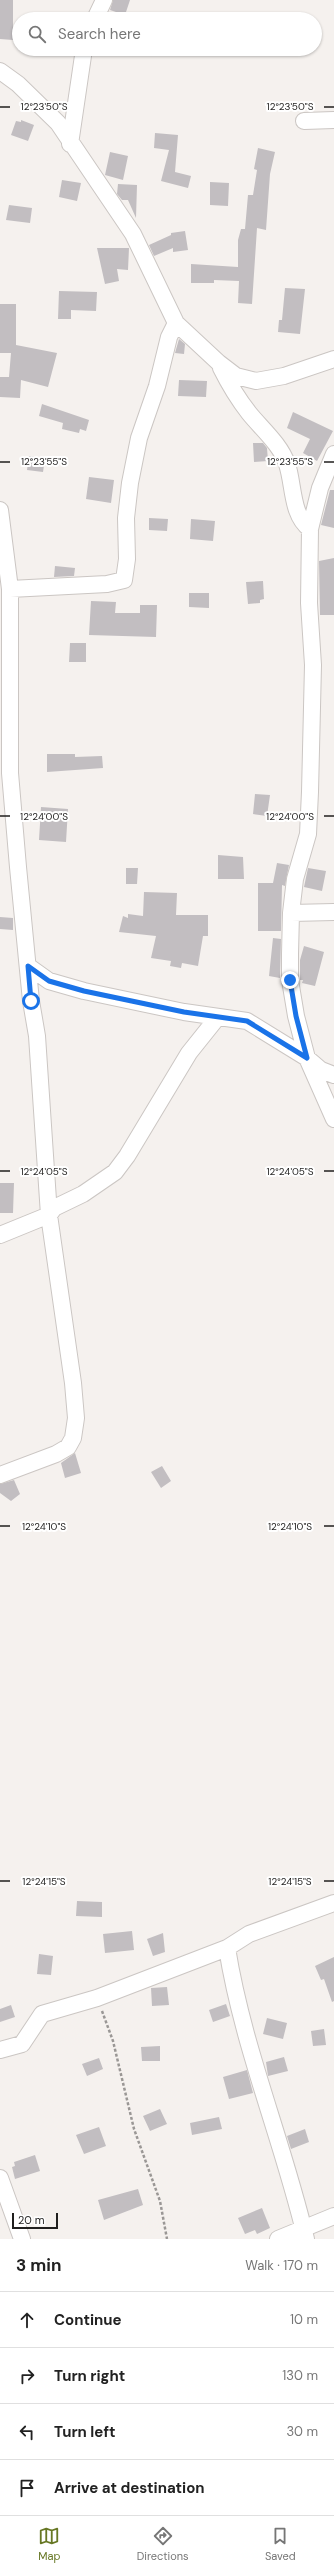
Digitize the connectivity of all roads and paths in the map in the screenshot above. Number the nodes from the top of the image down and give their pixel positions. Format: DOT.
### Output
graph roads {
  1 [pos="104,0"];
  2 [pos="98,12"];
  3 [pos="83,56"];
  4 [pos="0,72"];
  5 [pos="334,120"];
  6 [pos="304,121"];
  7 [pos="70,144"];
  8 [pos="176,322"];
  9 [pos="334,359"];
  10 [pos="219,363"];
  11 [pos="334,454"];
  12 [pos="0,510"];
  13 [pos="310,529"];
  14 [pos="6,582"];
  15 [pos="334,912"];
  16 [pos="291,913"];
  17 [pos="28,966"];
  18 [pos="217,1018"];
  19 [pos="307,1058"];
  20 [pos="334,1075"];
  21 [pos="334,1119"];
  22 [pos="49,1215"];
  23 [pos="0,1235"];
  24 [pos="0,1475"];
  25 [pos="334,1903"];
  26 [pos="227,1948"];
  27 [pos="97,1998"];
  28 [pos="0,2050"];
  29 [pos="0,2178"];
  30 [pos="334,2216"];
  31 [pos="305,2234"];
  32 [pos="22,2239"];
  33 [pos="167,2239"];
  34 [pos="278,2239"];
  1 -- 2 [label="street"];
  3 -- 7 [label="street"];
  4 -- 7 [label="street"];
  5 -- 6 [label="street"];
  7 -- 8 [label="street"];
  8 -- 10 [label="street"];
  8 -- 14 [label="street"];
  9 -- 10 [label="street"];
  10 -- 13 [label="street"];
  11 -- 13 [label="street"];
  12 -- 14 [label="street"];
  13 -- 16 [label="street"];
  14 -- 17 [label="street"];
  15 -- 16 [label="street"];
  16 -- 19 [label="street"];
  17 -- 18 [label="street"];
  17 -- 22 [label="street"];
  18 -- 19 [label="street"];
  18 -- 22 [label="street"];
  19 -- 20 [label="street"];
  19 -- 21 [label="street"];
  22 -- 23 [label="street"];
  22 -- 24 [label="street"];
  25 -- 26 [label="street"];
  26 -- 27 [label="street"];
  26 -- 31 [label="street"];
  27 -- 28 [label="street"];
  27 -- 33 [label="path"];
  29 -- 32 [label="street"];
  30 -- 31 [label="street"];
  31 -- 34 [label="street"];
}
